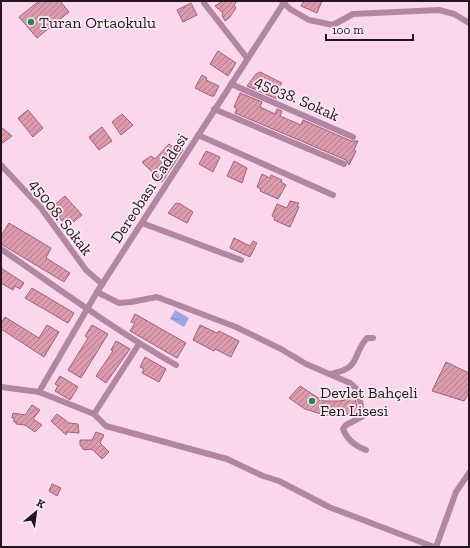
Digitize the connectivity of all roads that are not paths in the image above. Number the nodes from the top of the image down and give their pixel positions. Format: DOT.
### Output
graph roads {
  1 [pos="284,1"];
  2 [pos="204,3"];
  3 [pos="469,23"];
  4 [pos="247,58"];
  5 [pos="231,84"];
  6 [pos="214,109"];
  7 [pos="198,135"];
  8 [pos="353,137"];
  9 [pos="344,164"];
  10 [pos="1,165"];
  11 [pos="333,195"];
  12 [pos="142,223"];
  13 [pos="1,249"];
  14 [pos="241,260"];
  15 [pos="102,284"];
  16 [pos="97,292"];
  17 [pos="87,309"];
  18 [pos="373,338"];
  19 [pos="139,344"];
  20 [pos="176,365"];
  21 [pos="329,374"];
  22 [pos="1,387"];
  23 [pos="39,392"];
  24 [pos="94,414"];
  25 [pos="366,450"];
  26 [pos="469,473"];
  27 [pos="435,547"];
  1 -- 3 [label="street"];
  1 -- 4 [label="street, Dereobası Caddesi"];
  2 -- 4 [label="street"];
  4 -- 5 [label="street, Dereobası Caddesi"];
  5 -- 6 [label="street, Dereobası Caddesi"];
  5 -- 8 [label="street, 45038. Sokak"];
  6 -- 7 [label="street, Dereobası Caddesi"];
  6 -- 9 [label="street"];
  7 -- 11 [label="street"];
  7 -- 12 [label="street, Dereobası Caddesi"];
  10 -- 15 [label="street, 45008. Sokak"];
  12 -- 14 [label="street"];
  12 -- 15 [label="street, Dereobası Caddesi"];
  13 -- 17 [label="street"];
  15 -- 16 [label="street, Dereobası Caddesi"];
  16 -- 17 [label="street, Dereobası Caddesi"];
  16 -- 21 [label="street"];
  17 -- 19 [label="street"];
  17 -- 23 [label="street, Dereobası Caddesi"];
  18 -- 21 [label="street"];
  19 -- 20 [label="street"];
  19 -- 24 [label="street"];
  21 -- 25 [label="street"];
  22 -- 23 [label="street"];
  23 -- 24 [label="street"];
  24 -- 27 [label="street"];
  26 -- 27 [label="street"];
}
